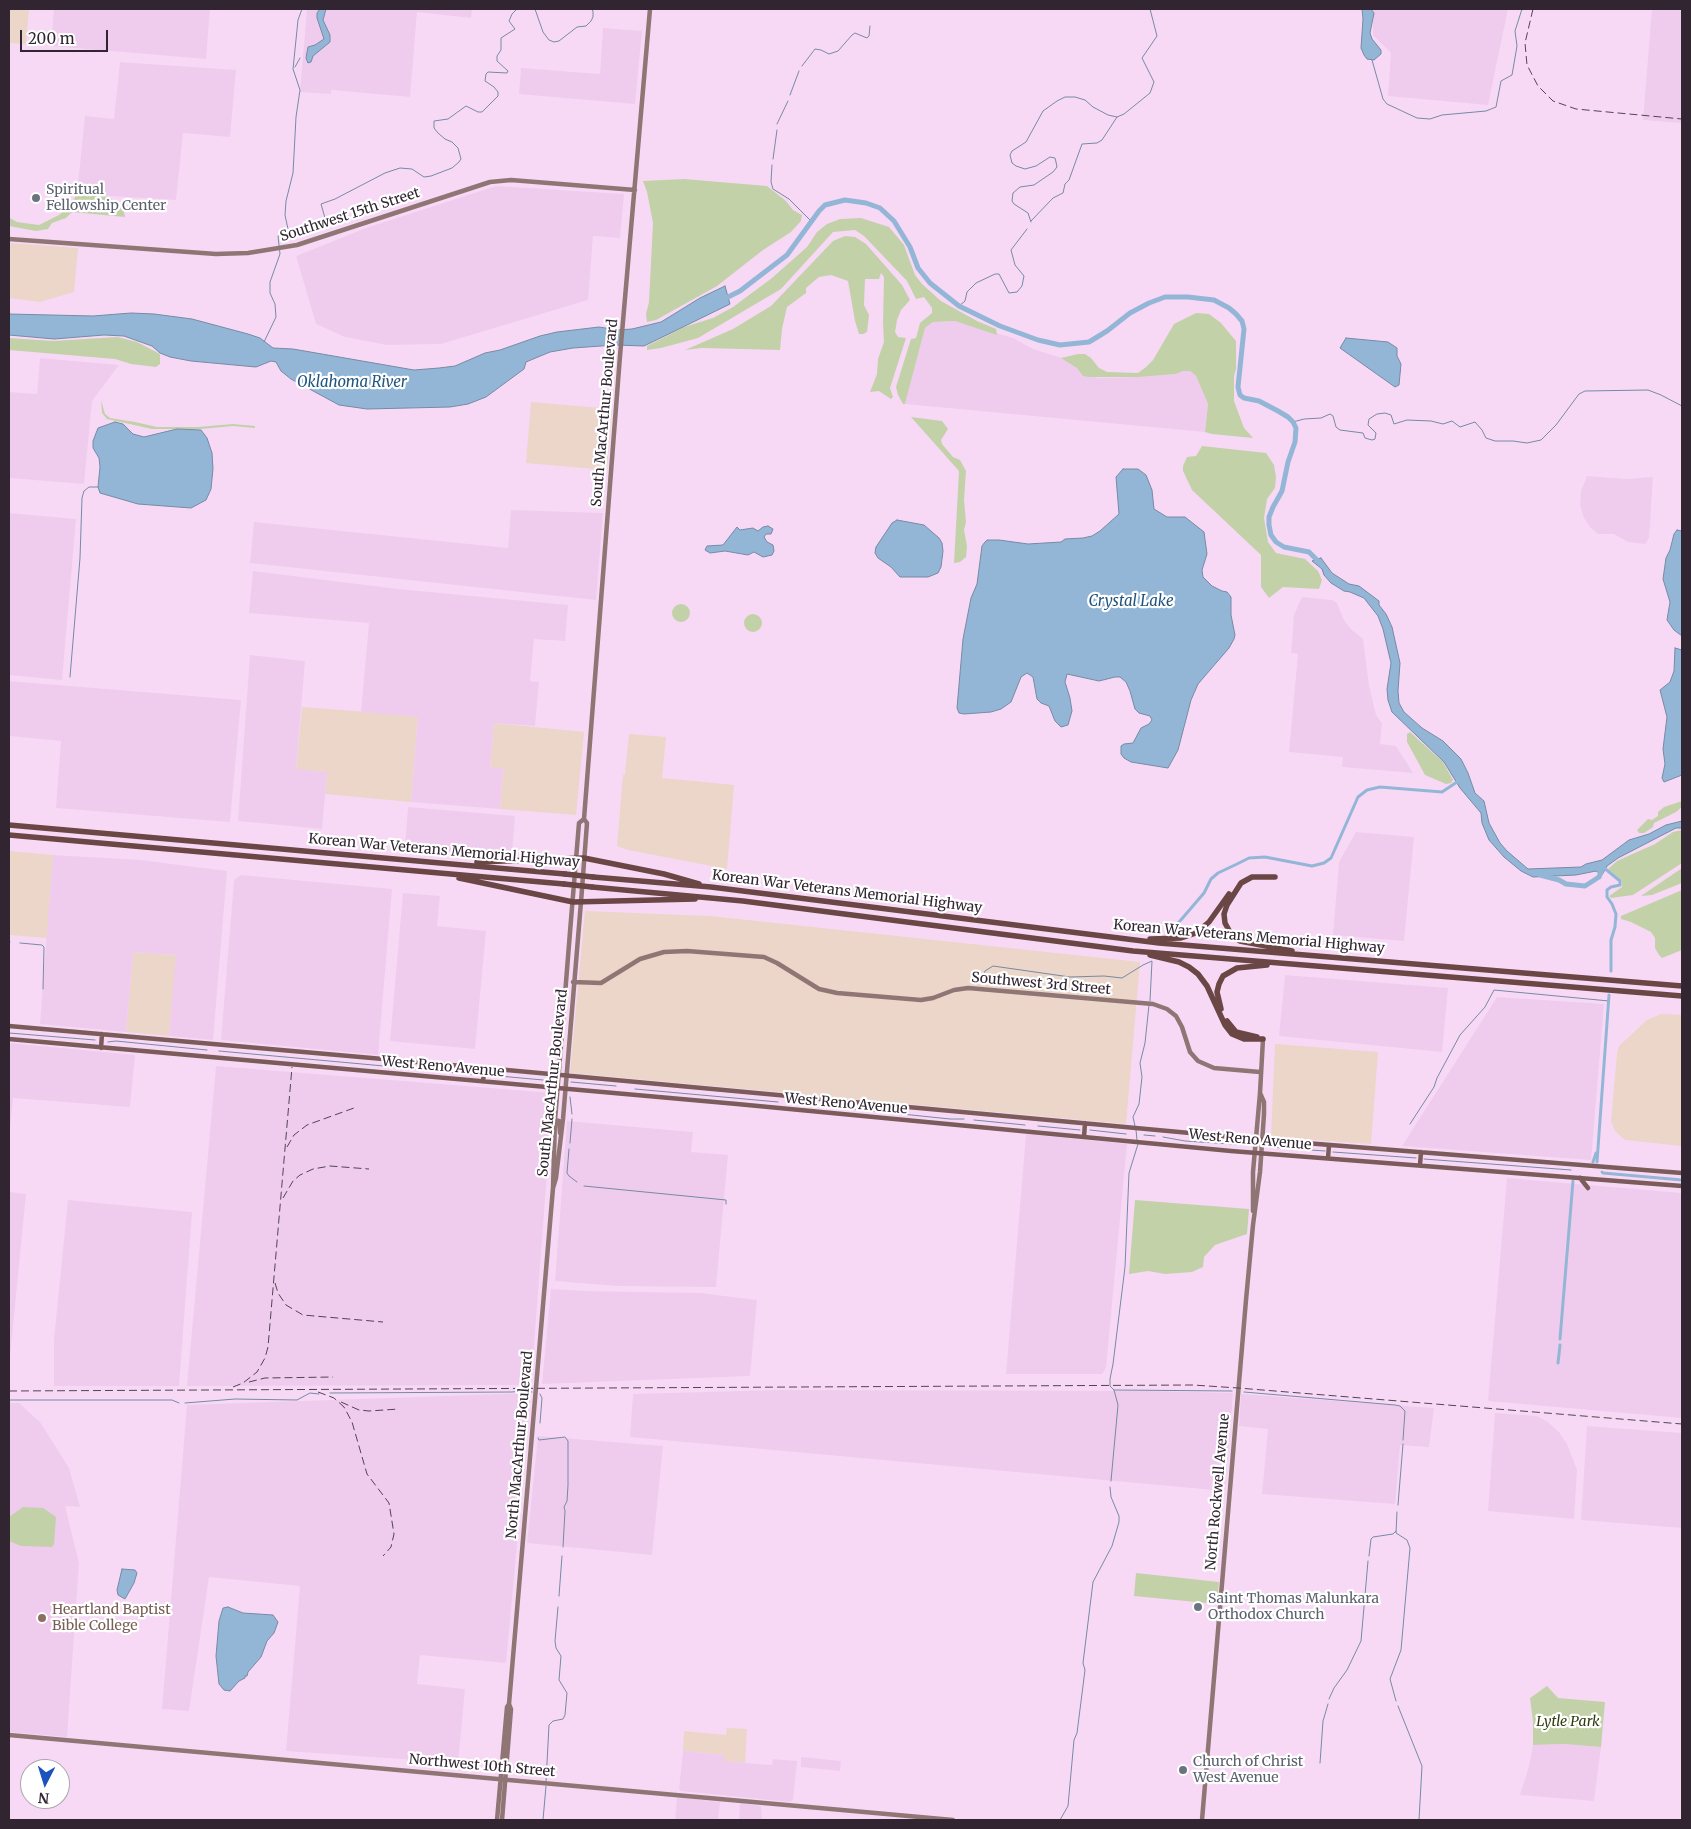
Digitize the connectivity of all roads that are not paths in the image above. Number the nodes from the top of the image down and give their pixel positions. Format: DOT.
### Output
graph roads {
  1 [pos="650,9"];
  2 [pos="635,190"];
  3 [pos="9,239"];
  4 [pos="584,819"];
  5 [pos="9,825"];
  6 [pos="9,836"];
  7 [pos="576,858"];
  8 [pos="584,858"];
  9 [pos="432,862"];
  10 [pos="440,873"];
  11 [pos="711,887"];
  12 [pos="713,898"];
  13 [pos="573,902"];
  14 [pos="581,902"];
  15 [pos="1126,939"];
  16 [pos="1133,950"];
  17 [pos="1318,956"];
  18 [pos="1284,964"];
  19 [pos="566,981"];
  20 [pos="574,982"];
  21 [pos="1682,986"];
  22 [pos="1682,996"];
  23 [pos="564,1011"];
  24 [pos="571,1022"];
  25 [pos="9,1026"];
  26 [pos="562,1028"];
  27 [pos="102,1034"];
  28 [pos="9,1039"];
  29 [pos="1262,1039"];
  30 [pos="569,1040"];
  31 [pos="101,1048"];
  32 [pos="485,1068"];
  33 [pos="1260,1072"];
  34 [pos="559,1075"];
  35 [pos="566,1076"];
  36 [pos="484,1081"];
  37 [pos="558,1088"];
  38 [pos="565,1089"];
  39 [pos="1260,1093"];
  40 [pos="555,1120"];
  41 [pos="1085,1123"];
  42 [pos="561,1137"];
  43 [pos="1084,1137"];
  44 [pos="1255,1139"];
  45 [pos="1263,1140"];
  46 [pos="1329,1145"];
  47 [pos="1254,1152"];
  48 [pos="1420,1152"];
  49 [pos="1262,1153"];
  50 [pos="1328,1158"];
  51 [pos="1420,1165"];
  52 [pos="1682,1173"];
  53 [pos="1579,1177"];
  54 [pos="1682,1186"];
  55 [pos="553,1188"];
  56 [pos="1588,1188"];
  57 [pos="1253,1225"];
  58 [pos="9,1735"];
  59 [pos="503,1779"];
  60 [pos="497,1820"];
  61 [pos="502,1820"];
  62 [pos="953,1820"];
  63 [pos="1202,1820"];
  1 -- 2 [label="main road, South MacArthur Boulevard"];
  2 -- 3 [label="main road, Southwest 15th Street"];
  2 -- 4 [label="main road, South MacArthur Boulevard"];
  4 -- 7 [label="main road, South MacArthur Boulevard"];
  4 -- 8 [label="main road, South MacArthur Boulevard"];
  5 -- 9 [label="highway, Korean War Veterans Memorial Highway"];
  6 -- 10 [label="highway, Korean War Veterans Memorial Highway"];
  7 -- 8 [label="highway"];
  7 -- 9 [label="highway"];
  7 -- 13 [label="main road, South MacArthur Boulevard"];
  8 -- 11 [label="highway"];
  8 -- 14 [label="main road, South MacArthur Boulevard"];
  9 -- 11 [label="highway, Korean War Veterans Memorial Highway, bridge"];
  10 -- 12 [label="highway, Korean War Veterans Memorial Highway, bridge"];
  10 -- 13 [label="highway"];
  11 -- 15 [label="highway, Korean War Veterans Memorial Highway"];
  12 -- 14 [label="highway"];
  12 -- 16 [label="highway, Korean War Veterans Memorial Highway"];
  13 -- 14 [label="highway"];
  13 -- 19 [label="main road, South MacArthur Boulevard"];
  14 -- 20 [label="main road, South MacArthur Boulevard"];
  15 -- 17 [label="highway, Korean War Veterans Memorial Highway"];
  15 -- 17 [label="highway"];
  16 -- 18 [label="highway, Korean War Veterans Memorial Highway"];
  16 -- 29 [label="highway"];
  17 -- 21 [label="highway, Korean War Veterans Memorial Highway"];
  18 -- 22 [label="highway, Korean War Veterans Memorial Highway"];
  18 -- 29 [label="highway"];
  19 -- 20 [label="main road, Southwest 3rd Street"];
  19 -- 23 [label="main road, South MacArthur Boulevard"];
  20 -- 24 [label="main road, South MacArthur Boulevard"];
  20 -- 33 [label="main road, Southwest 3rd Street"];
  23 -- 24 [label="main road"];
  23 -- 26 [label="main road, South MacArthur Boulevard"];
  24 -- 30 [label="main road, South MacArthur Boulevard"];
  25 -- 27 [label="main road, West Reno Avenue"];
  26 -- 30 [label="main road"];
  26 -- 34 [label="main road, South MacArthur Boulevard"];
  27 -- 31 [label="main road"];
  27 -- 32 [label="main road, West Reno Avenue"];
  28 -- 31 [label="main road, West Reno Avenue"];
  29 -- 33 [label="main road"];
  30 -- 35 [label="main road, South MacArthur Boulevard"];
  31 -- 36 [label="main road, West Reno Avenue"];
  32 -- 34 [label="main road, West Reno Avenue"];
  32 -- 36 [label="main road"];
  33 -- 39 [label="main road"];
  34 -- 35 [label="main road, West Reno Avenue"];
  34 -- 37 [label="main road, South MacArthur Boulevard"];
  35 -- 38 [label="main road, South MacArthur Boulevard"];
  35 -- 41 [label="main road, West Reno Avenue"];
  36 -- 37 [label="main road, West Reno Avenue"];
  37 -- 38 [label="main road, West Reno Avenue"];
  37 -- 40 [label="main road, South MacArthur Boulevard"];
  38 -- 42 [label="main road, South MacArthur Boulevard"];
  38 -- 43 [label="main road, West Reno Avenue"];
  39 -- 44 [label="main road, North Rockwell Avenue"];
  39 -- 45 [label="main road, North Rockwell Avenue"];
  40 -- 42 [label="main road"];
  40 -- 55 [label="main road, South MacArthur Boulevard"];
  41 -- 43 [label="main road"];
  41 -- 44 [label="main road, West Reno Avenue"];
  42 -- 55 [label="main road, South MacArthur Boulevard"];
  43 -- 47 [label="main road, West Reno Avenue"];
  44 -- 45 [label="main road, West Reno Avenue"];
  44 -- 47 [label="main road, North Rockwell Avenue"];
  45 -- 46 [label="main road, West Reno Avenue"];
  45 -- 49 [label="main road, North Rockwell Avenue"];
  46 -- 48 [label="main road, West Reno Avenue"];
  46 -- 50 [label="main road"];
  47 -- 49 [label="main road, West Reno Avenue"];
  47 -- 57 [label="main road, North Rockwell Avenue"];
  48 -- 51 [label="main road"];
  48 -- 52 [label="main road, West Reno Avenue"];
  49 -- 50 [label="main road, West Reno Avenue"];
  49 -- 57 [label="main road, North Rockwell Avenue"];
  50 -- 51 [label="main road, West Reno Avenue"];
  51 -- 53 [label="main road, West Reno Avenue"];
  53 -- 54 [label="main road, West Reno Avenue"];
  53 -- 56 [label="main road"];
  55 -- 59 [label="main road, North MacArthur Boulevard"];
  57 -- 63 [label="main road, North Rockwell Avenue"];
  58 -- 59 [label="main road, Northwest 10th Street"];
  59 -- 60 [label="main road, North MacArthur Boulevard"];
  59 -- 61 [label="main road, North MacArthur Boulevard"];
  59 -- 62 [label="main road, Northwest 10th Street"];
}
